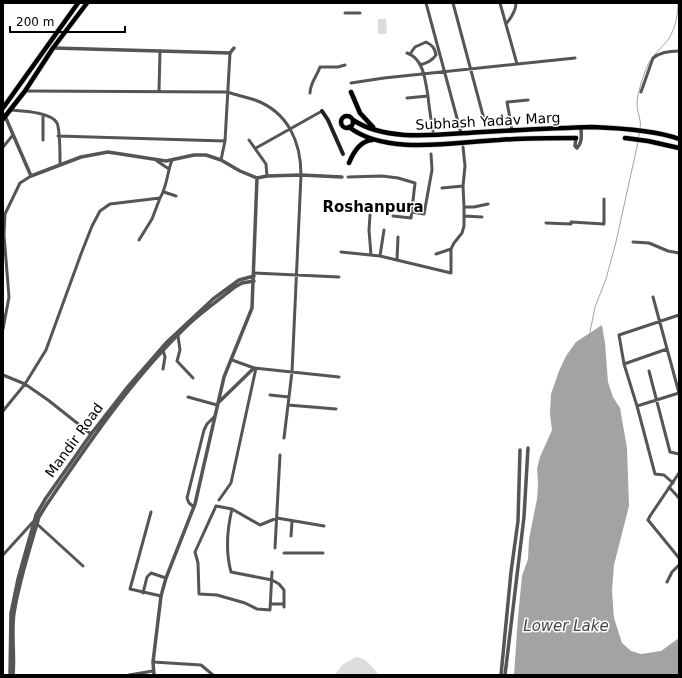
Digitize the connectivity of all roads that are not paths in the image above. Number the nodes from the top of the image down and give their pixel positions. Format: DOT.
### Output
graph roads {
  1 [pos="78,3"];
  2 [pos="87,3"];
  3 [pos="426,3"];
  4 [pos="453,3"];
  5 [pos="500,3"];
  6 [pos="516,3"];
  7 [pos="360,12"];
  8 [pos="345,13"];
  9 [pos="506,24"];
  10 [pos="53,48"];
  11 [pos="234,48"];
  12 [pos="160,50"];
  13 [pos="679,51"];
  14 [pos="230,53"];
  15 [pos="575,58"];
  16 [pos="420,64"];
  17 [pos="517,64"];
  18 [pos="345,65"];
  19 [pos="470,68"];
  20 [pos="444,71"];
  21 [pos="424,74"];
  22 [pos="351,83"];
  23 [pos="24,90"];
  24 [pos="159,91"];
  25 [pos="227,92"];
  26 [pos="351,92"];
  27 [pos="641,92"];
  28 [pos="310,93"];
  29 [pos="428,96"];
  30 [pos="407,98"];
  31 [pos="528,100"];
  32 [pos="3,108"];
  33 [pos="10,110"];
  34 [pos="322,111"];
  35 [pos="44,114"];
  36 [pos="4,116"];
  37 [pos="353,120"];
  38 [pos="484,123"];
  39 [pos="350,127"];
  40 [pos="581,127"];
  41 [pos="290,128"];
  42 [pos="377,130"];
  43 [pos="512,130"];
  44 [pos="433,131"];
  45 [pos="461,133"];
  46 [pos="13,135"];
  47 [pos="58,136"];
  48 [pos="576,138"];
  49 [pos="625,138"];
  50 [pos="374,139"];
  51 [pos="679,139"];
  52 [pos="43,140"];
  53 [pos="249,140"];
  54 [pos="225,141"];
  55 [pos="463,146"];
  56 [pos="3,147"];
  57 [pos="256,148"];
  58 [pos="679,148"];
  59 [pos="343,154"];
  60 [pos="431,154"];
  61 [pos="172,160"];
  62 [pos="221,160"];
  63 [pos="157,161"];
  64 [pos="60,163"];
  65 [pos="349,163"];
  66 [pos="168,169"];
  67 [pos="301,175"];
  68 [pos="31,176"];
  69 [pos="267,176"];
  70 [pos="342,177"];
  71 [pos="348,177"];
  72 [pos="257,178"];
  73 [pos="463,186"];
  74 [pos="442,188"];
  75 [pos="164,192"];
  76 [pos="176,196"];
  77 [pos="160,198"];
  78 [pos="604,199"];
  79 [pos="488,204"];
  80 [pos="464,207"];
  81 [pos="412,212"];
  82 [pos="370,215"];
  83 [pos="393,216"];
  84 [pos="464,216"];
  85 [pos="482,217"];
  86 [pos="546,223"];
  87 [pos="384,230"];
  88 [pos="398,237"];
  89 [pos="139,240"];
  90 [pos="633,242"];
  91 [pos="451,250"];
  92 [pos="342,252"];
  93 [pos="679,253"];
  94 [pos="436,254"];
  95 [pos="371,255"];
  96 [pos="380,256"];
  97 [pos="397,260"];
  98 [pos="254,274"];
  99 [pos="297,276"];
  100 [pos="339,277"];
  101 [pos="254,282"];
  102 [pos="653,297"];
  103 [pos="679,315"];
  104 [pos="660,322"];
  105 [pos="3,329"];
  106 [pos="178,336"];
  107 [pos="667,349"];
  108 [pos="163,350"];
  109 [pos="232,360"];
  110 [pos="624,364"];
  111 [pos="255,368"];
  112 [pos="163,369"];
  113 [pos="649,371"];
  114 [pos="292,372"];
  115 [pos="3,375"];
  116 [pos="339,377"];
  117 [pos="193,378"];
  118 [pos="25,384"];
  119 [pos="679,393"];
  120 [pos="270,395"];
  121 [pos="188,397"];
  122 [pos="289,397"];
  123 [pos="657,400"];
  124 [pos="217,404"];
  125 [pos="288,405"];
  126 [pos="637,406"];
  127 [pos="336,409"];
  128 [pos="3,411"];
  129 [pos="214,417"];
  130 [pos="91,434"];
  131 [pos="284,438"];
  132 [pos="528,448"];
  133 [pos="520,450"];
  134 [pos="679,454"];
  135 [pos="280,455"];
  136 [pos="679,474"];
  137 [pos="673,483"];
  138 [pos="669,487"];
  139 [pos="679,498"];
  140 [pos="219,500"];
  141 [pos="194,507"];
  142 [pos="232,509"];
  143 [pos="151,512"];
  144 [pos="277,518"];
  145 [pos="292,522"];
  146 [pos="35,523"];
  147 [pos="324,526"];
  148 [pos="291,536"];
  149 [pos="275,548"];
  150 [pos="323,552"];
  151 [pos="284,553"];
  152 [pos="3,555"];
  153 [pos="679,558"];
  154 [pos="679,565"];
  155 [pos="83,566"];
  156 [pos="272,572"];
  157 [pos="166,578"];
  158 [pos="272,580"];
  159 [pos="667,582"];
  160 [pos="143,592"];
  161 [pos="161,596"];
  162 [pos="271,604"];
  163 [pos="152,662"];
  164 [pos="154,673"];
  165 [pos="10,675"];
  166 [pos="13,675"];
  167 [pos="129,675"];
  168 [pos="213,675"];
  169 [pos="501,675"];
  170 [pos="506,675"];
  1 -- 32 [label="main road"];
  2 -- 10 [label="main road"];
  3 -- 20 [label="street"];
  4 -- 19 [label="street"];
  5 -- 9 [label="street"];
  6 -- 9 [label="street"];
  7 -- 8 [label="street"];
  9 -- 17 [label="street"];
  10 -- 12 [label="street"];
  10 -- 23 [label="main road"];
  11 -- 14 [label="street"];
  12 -- 14 [label="street"];
  12 -- 24 [label="street"];
  13 -- 27 [label="street"];
  14 -- 25 [label="street"];
  15 -- 17 [label="street"];
  16 -- 16 [label="street"];
  16 -- 21 [label="street"];
  17 -- 19 [label="street"];
  18 -- 28 [label="street"];
  19 -- 20 [label="street"];
  19 -- 38 [label="street"];
  20 -- 21 [label="street"];
  20 -- 45 [label="street"];
  21 -- 22 [label="street"];
  21 -- 29 [label="street"];
  23 -- 24 [label="street"];
  23 -- 33 [label="main road"];
  24 -- 25 [label="street"];
  25 -- 41 [label="street"];
  25 -- 54 [label="street"];
  26 -- 42 [label="main road"];
  29 -- 30 [label="street"];
  29 -- 44 [label="street"];
  31 -- 43 [label="street"];
  33 -- 35 [label="street"];
  33 -- 36 [label="main road"];
  34 -- 41 [label="street"];
  34 -- 59 [label="main road"];
  35 -- 47 [label="street"];
  35 -- 52 [label="street"];
  36 -- 46 [label="street"];
  37 -- 39 [label="main road"];
  37 -- 39 [label="main road"];
  37 -- 42 [label="main road, Subhash Yadav Marg"];
  39 -- 50 [label="main road, Subhash Yadav Marg"];
  40 -- 43 [label="main road, Subhash Yadav Marg"];
  40 -- 48 [label="street"];
  40 -- 51 [label="main road, Subhash Yadav Marg"];
  41 -- 57 [label="street"];
  41 -- 67 [label="street"];
  42 -- 45 [label="main road, Subhash Yadav Marg"];
  43 -- 45 [label="main road, Subhash Yadav Marg"];
  46 -- 56 [label="street"];
  46 -- 68 [label="street"];
  47 -- 54 [label="street"];
  47 -- 64 [label="street"];
  48 -- 50 [label="main road, Subhash Yadav Marg"];
  49 -- 58 [label="main road"];
  50 -- 65 [label="main road"];
  53 -- 57 [label="street"];
  54 -- 62 [label="street"];
  55 -- 73 [label="street"];
  57 -- 69 [label="street"];
  60 -- 81 [label="street"];
  61 -- 62 [label="street"];
  61 -- 63 [label="street"];
  61 -- 66 [label="street"];
  62 -- 72 [label="street"];
  63 -- 64 [label="street"];
  63 -- 66 [label="street"];
  64 -- 68 [label="street"];
  66 -- 75 [label="street"];
  67 -- 69 [label="street"];
  67 -- 70 [label="street"];
  67 -- 99 [label="street"];
  68 -- 105 [label="street"];
  69 -- 72 [label="street"];
  71 -- 81 [label="street"];
  72 -- 98 [label="street"];
  73 -- 74 [label="street"];
  73 -- 80 [label="street"];
  75 -- 76 [label="street"];
  75 -- 77 [label="street"];
  77 -- 89 [label="street"];
  77 -- 118 [label="street"];
  78 -- 86 [label="street"];
  79 -- 80 [label="street"];
  80 -- 84 [label="street"];
  81 -- 83 [label="street"];
  82 -- 95 [label="street"];
  84 -- 85 [label="street"];
  84 -- 91 [label="street"];
  87 -- 96 [label="street"];
  88 -- 97 [label="street"];
  90 -- 93 [label="street"];
  91 -- 94 [label="street"];
  91 -- 97 [label="street"];
  92 -- 95 [label="street"];
  95 -- 96 [label="street"];
  96 -- 97 [label="street"];
  98 -- 99 [label="street"];
  98 -- 101 [label="street"];
  98 -- 130 [label="street, Mandir Road"];
  99 -- 100 [label="street"];
  99 -- 114 [label="street"];
  101 -- 106 [label="street, Mandir Road"];
  101 -- 109 [label="street"];
  102 -- 104 [label="street"];
  103 -- 104 [label="street"];
  104 -- 107 [label="street"];
  104 -- 110 [label="street"];
  106 -- 108 [label="street, Mandir Road"];
  106 -- 117 [label="street"];
  107 -- 110 [label="street"];
  107 -- 119 [label="street"];
  108 -- 112 [label="street"];
  108 -- 146 [label="street, Mandir Road"];
  109 -- 111 [label="street"];
  109 -- 124 [label="street"];
  110 -- 126 [label="street"];
  111 -- 114 [label="street"];
  111 -- 124 [label="street"];
  111 -- 140 [label="street"];
  113 -- 123 [label="street"];
  114 -- 116 [label="street"];
  114 -- 122 [label="street"];
  115 -- 118 [label="street"];
  118 -- 128 [label="street"];
  118 -- 130 [label="street"];
  119 -- 123 [label="street"];
  120 -- 122 [label="street"];
  121 -- 124 [label="street"];
  122 -- 125 [label="street"];
  123 -- 126 [label="street"];
  123 -- 134 [label="street"];
  124 -- 129 [label="street"];
  125 -- 127 [label="street"];
  125 -- 131 [label="street"];
  126 -- 137 [label="street"];
  129 -- 141 [label="street"];
  129 -- 141 [label="street"];
  130 -- 146 [label="street, Mandir Road"];
  132 -- 170 [label="street"];
  133 -- 169 [label="street"];
  135 -- 144 [label="street"];
  136 -- 137 [label="street"];
  137 -- 138 [label="street"];
  138 -- 139 [label="street"];
  138 -- 153 [label="street"];
  141 -- 157 [label="street"];
  142 -- 144 [label="street"];
  142 -- 158 [label="street"];
  142 -- 162 [label="street"];
  143 -- 160 [label="street"];
  144 -- 145 [label="street"];
  144 -- 149 [label="street"];
  145 -- 147 [label="street"];
  145 -- 148 [label="street"];
  146 -- 152 [label="street"];
  146 -- 155 [label="street"];
  146 -- 165 [label="street, Mandir Road"];
  146 -- 166 [label="street, Mandir Road"];
  150 -- 151 [label="street"];
  154 -- 159 [label="street"];
  156 -- 158 [label="street"];
  157 -- 160 [label="street"];
  157 -- 161 [label="street"];
  158 -- 162 [label="street"];
  158 -- 162 [label="street"];
  160 -- 161 [label="street"];
  161 -- 163 [label="street"];
  163 -- 164 [label="street"];
  163 -- 168 [label="street"];
  164 -- 167 [label="street"];
}
